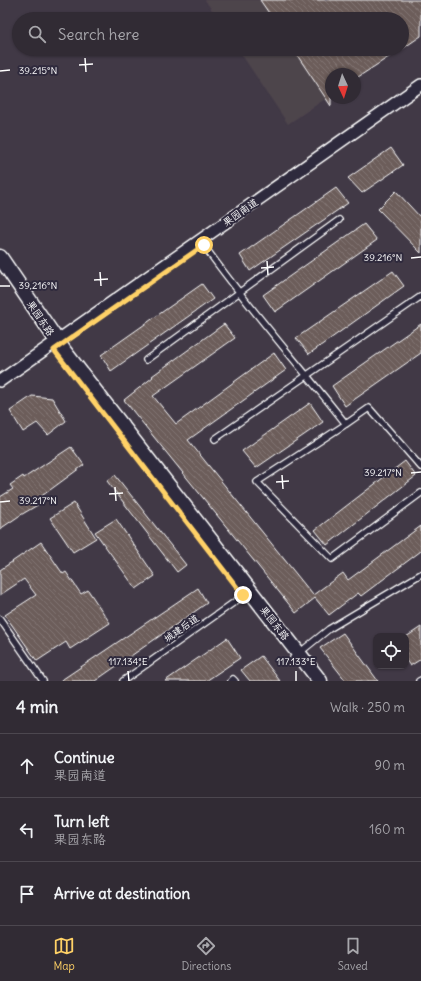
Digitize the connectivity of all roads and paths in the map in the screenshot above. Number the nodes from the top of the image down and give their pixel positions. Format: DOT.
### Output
graph roads {
  1 [pos="421,85"];
  2 [pos="421,93"];
  3 [pos="339,220"];
  4 [pos="202,242"];
  5 [pos="0,258"];
  6 [pos="0,271"];
  7 [pos="239,293"];
  8 [pos="420,297"];
  9 [pos="55,346"];
  10 [pos="146,360"];
  11 [pos="308,375"];
  12 [pos="0,382"];
  13 [pos="0,387"];
  14 [pos="346,424"];
  15 [pos="215,439"];
  16 [pos="421,467"];
  17 [pos="421,493"];
  18 [pos="421,574"];
  19 [pos="247,593"];
  20 [pos="0,619"];
  21 [pos="295,655"];
  22 [pos="43,681"];
  23 [pos="123,681"];
  24 [pos="231,681"];
  25 [pos="234,681"];
  26 [pos="311,681"];
  27 [pos="320,681"];
  1 -- 4 [label="street, 果园南道"];
  2 -- 4 [label="street, 果园南道"];
  3 -- 7 [label="lane"];
  4 -- 7 [label="lane"];
  4 -- 9 [label="street, 果园南道"];
  5 -- 9 [label="street, 果园东路"];
  6 -- 9 [label="street, 果园东路"];
  7 -- 10 [label="lane"];
  7 -- 11 [label="lane"];
  8 -- 11 [label="lane"];
  9 -- 12 [label="street, 果园南道"];
  9 -- 13 [label="street, 果园南道"];
  9 -- 19 [label="street, 果园东路"];
  11 -- 14 [label="lane"];
  11 -- 15 [label="lane"];
  14 -- 16 [label="lane"];
  14 -- 17 [label="lane"];
  18 -- 21 [label="lane"];
  19 -- 21 [label="street, 果园东路"];
  19 -- 23 [label="lane, 城建后道"];
  20 -- 22 [label="lane"];
  21 -- 26 [label="street, 果园东路"];
  21 -- 27 [label="street, 果园东路"];
  24 -- 25 [label="lane"];
}
